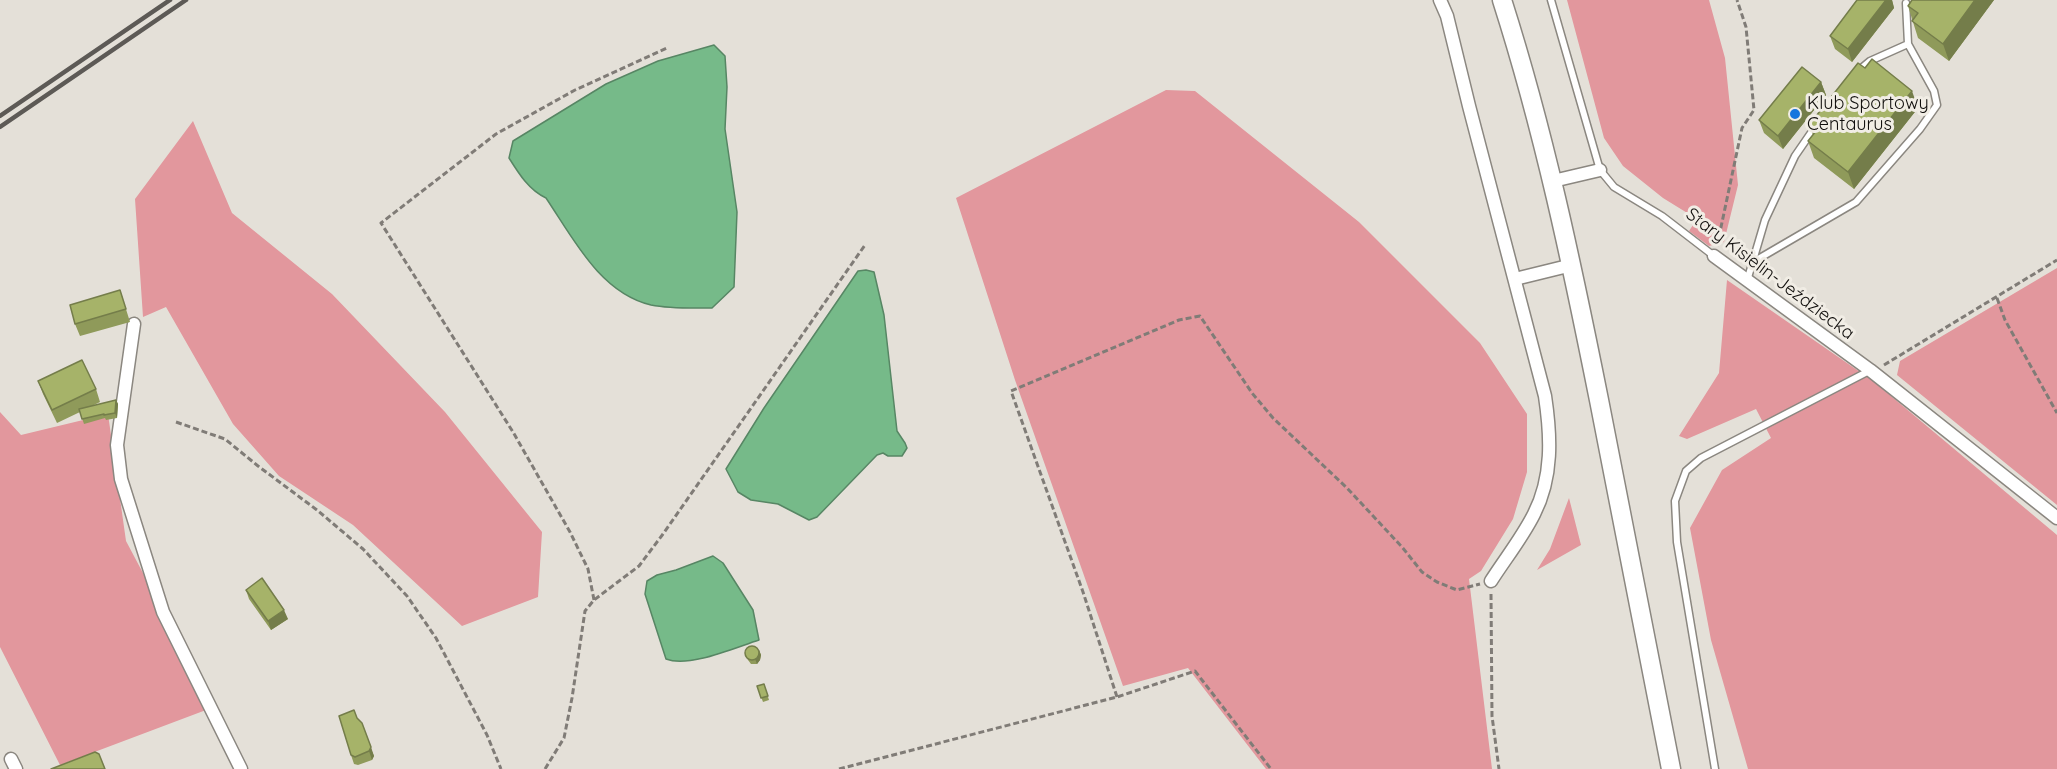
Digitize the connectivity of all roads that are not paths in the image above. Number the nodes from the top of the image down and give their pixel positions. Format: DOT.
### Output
graph roads {
  1 [pos="1440,0"];
  2 [pos="1502,0"];
  3 [pos="1551,0"];
  4 [pos="1906,3"];
  5 [pos="1908,44"];
  6 [pos="1854,74"];
  7 [pos="1821,118"];
  8 [pos="1600,170"];
  9 [pos="1553,181"];
  10 [pos="1714,256"];
  11 [pos="1753,262"];
  12 [pos="1572,265"];
  13 [pos="1515,279"];
  14 [pos="1747,281"];
  15 [pos="134,324"];
  16 [pos="1870,370"];
  17 [pos="2057,518"];
  18 [pos="1491,581"];
  19 [pos="241,769"];
  20 [pos="1671,769"];
  21 [pos="1715,769"];
  1 -- 13 [label="street"];
  2 -- 9 [label="main road"];
  3 -- 8 [label="lane, Stary Kisielin-Jeździecka"];
  4 -- 5 [label="lane"];
  5 -- 6 [label="lane"];
  5 -- 11 [label="lane"];
  7 -- 11 [label="lane"];
  8 -- 9 [label="street"];
  8 -- 10 [label="lane, Stary Kisielin-Jeździecka"];
  9 -- 12 [label="main road"];
  10 -- 14 [label="street, Stary Kisielin-Jeździecka"];
  11 -- 14 [label="lane"];
  12 -- 13 [label="street"];
  12 -- 20 [label="main road"];
  13 -- 18 [label="street"];
  14 -- 16 [label="street, Stary Kisielin-Jeździecka"];
  15 -- 19 [label="street"];
  16 -- 17 [label="street, Stary Kisielin-Jeździecka"];
  16 -- 21 [label="lane"];
}
